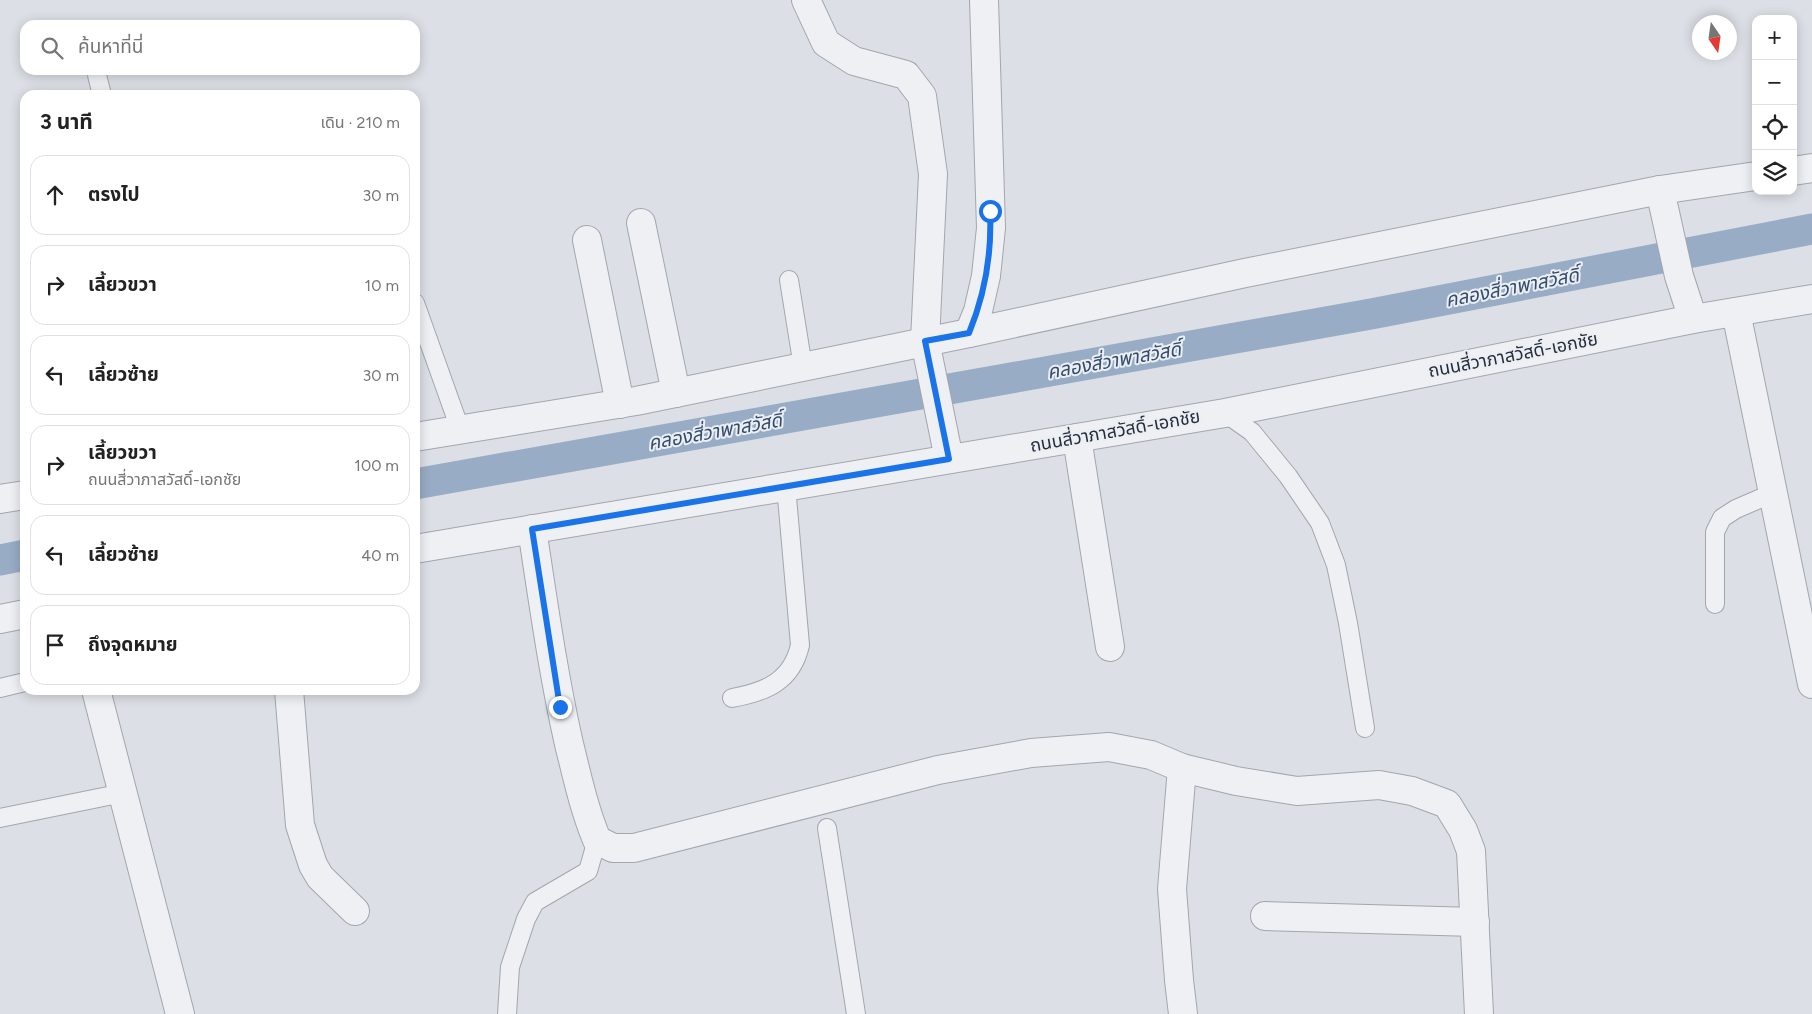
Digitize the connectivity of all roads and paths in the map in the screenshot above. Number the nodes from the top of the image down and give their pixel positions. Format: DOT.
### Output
graph roads {
  1 [pos="806,0"];
  2 [pos="984,0"];
  3 [pos="97,75"];
  4 [pos="101,90"];
  5 [pos="1812,168"];
  6 [pos="1797,170"];
  7 [pos="1752,177"];
  8 [pos="1660,190"];
  9 [pos="641,223"];
  10 [pos="587,240"];
  11 [pos="789,280"];
  12 [pos="1812,298"];
  13 [pos="1736,312"];
  14 [pos="420,317"];
  15 [pos="1693,319"];
  16 [pos="969,333"];
  17 [pos="925,341"];
  18 [pos="803,367"];
  19 [pos="676,393"];
  20 [pos="620,404"];
  21 [pos="1225,413"];
  22 [pos="460,429"];
  23 [pos="420,435"];
  24 [pos="1077,438"];
  25 [pos="949,459"];
  26 [pos="786,486"];
  27 [pos="1773,493"];
  28 [pos="20,496"];
  29 [pos="0,499"];
  30 [pos="532,529"];
  31 [pos="420,548"];
  32 [pos="1715,604"];
  33 [pos="20,615"];
  34 [pos="0,619"];
  35 [pos="1110,647"];
  36 [pos="20,683"];
  37 [pos="1812,684"];
  38 [pos="0,688"];
  39 [pos="97,695"];
  40 [pos="289,695"];
  41 [pos="732,698"];
  42 [pos="1365,728"];
  43 [pos="1182,768"];
  44 [pos="123,793"];
  45 [pos="825,813"];
  46 [pos="0,818"];
  47 [pos="596,840"];
  48 [pos="354,911"];
  49 [pos="1265,916"];
  50 [pos="1475,922"];
  51 [pos="180,1014"];
  52 [pos="507,1014"];
  53 [pos="856,1014"];
  54 [pos="1183,1014"];
  55 [pos="1479,1014"];
  1 -- 17 [label="street"];
  2 -- 16 [label="street"];
  3 -- 4 [label="lane"];
  5 -- 6 [label="street"];
  7 -- 8 [label="street"];
  8 -- 15 [label="street"];
  8 -- 16 [label="street"];
  9 -- 19 [label="street"];
  10 -- 20 [label="street"];
  11 -- 18 [label="lane"];
  12 -- 13 [label="street, ถนนสี่วาภาสวัสดิ์-เอกชัย"];
  13 -- 15 [label="street, ถนนสี่วาภาสวัสดิ์-เอกชัย"];
  13 -- 27 [label="street"];
  14 -- 22 [label="lane"];
  15 -- 21 [label="street, ถนนสี่วาภาสวัสดิ์-เอกชัย"];
  16 -- 17 [label="street"];
  17 -- 18 [label="street"];
  17 -- 25 [label="street"];
  18 -- 19 [label="street"];
  19 -- 20 [label="street"];
  20 -- 22 [label="street"];
  21 -- 24 [label="street, ถนนสี่วาภาสวัสดิ์-เอกชัย"];
  21 -- 42 [label="lane"];
  22 -- 23 [label="street"];
  24 -- 25 [label="street, ถนนสี่วาภาสวัสดิ์-เอกชัย"];
  24 -- 35 [label="street"];
  25 -- 26 [label="street, ถนนสี่วาภาสวัสดิ์-เอกชัย"];
  26 -- 30 [label="street, ถนนสี่วาภาสวัสดิ์-เอกชัย"];
  26 -- 41 [label="lane"];
  27 -- 32 [label="lane"];
  27 -- 37 [label="street"];
  28 -- 29 [label="street"];
  30 -- 31 [label="street, ถนนสี่วาภาสวัสดิ์-เอกชัย"];
  30 -- 47 [label="street"];
  33 -- 34 [label="street"];
  36 -- 38 [label="lane"];
  39 -- 44 [label="street"];
  40 -- 48 [label="street"];
  43 -- 45 [label="street"];
  43 -- 50 [label="street"];
  43 -- 54 [label="street"];
  44 -- 46 [label="lane"];
  44 -- 51 [label="street"];
  45 -- 47 [label="street"];
  45 -- 53 [label="lane"];
  47 -- 52 [label="lane"];
  49 -- 50 [label="street"];
  50 -- 55 [label="street"];
}
